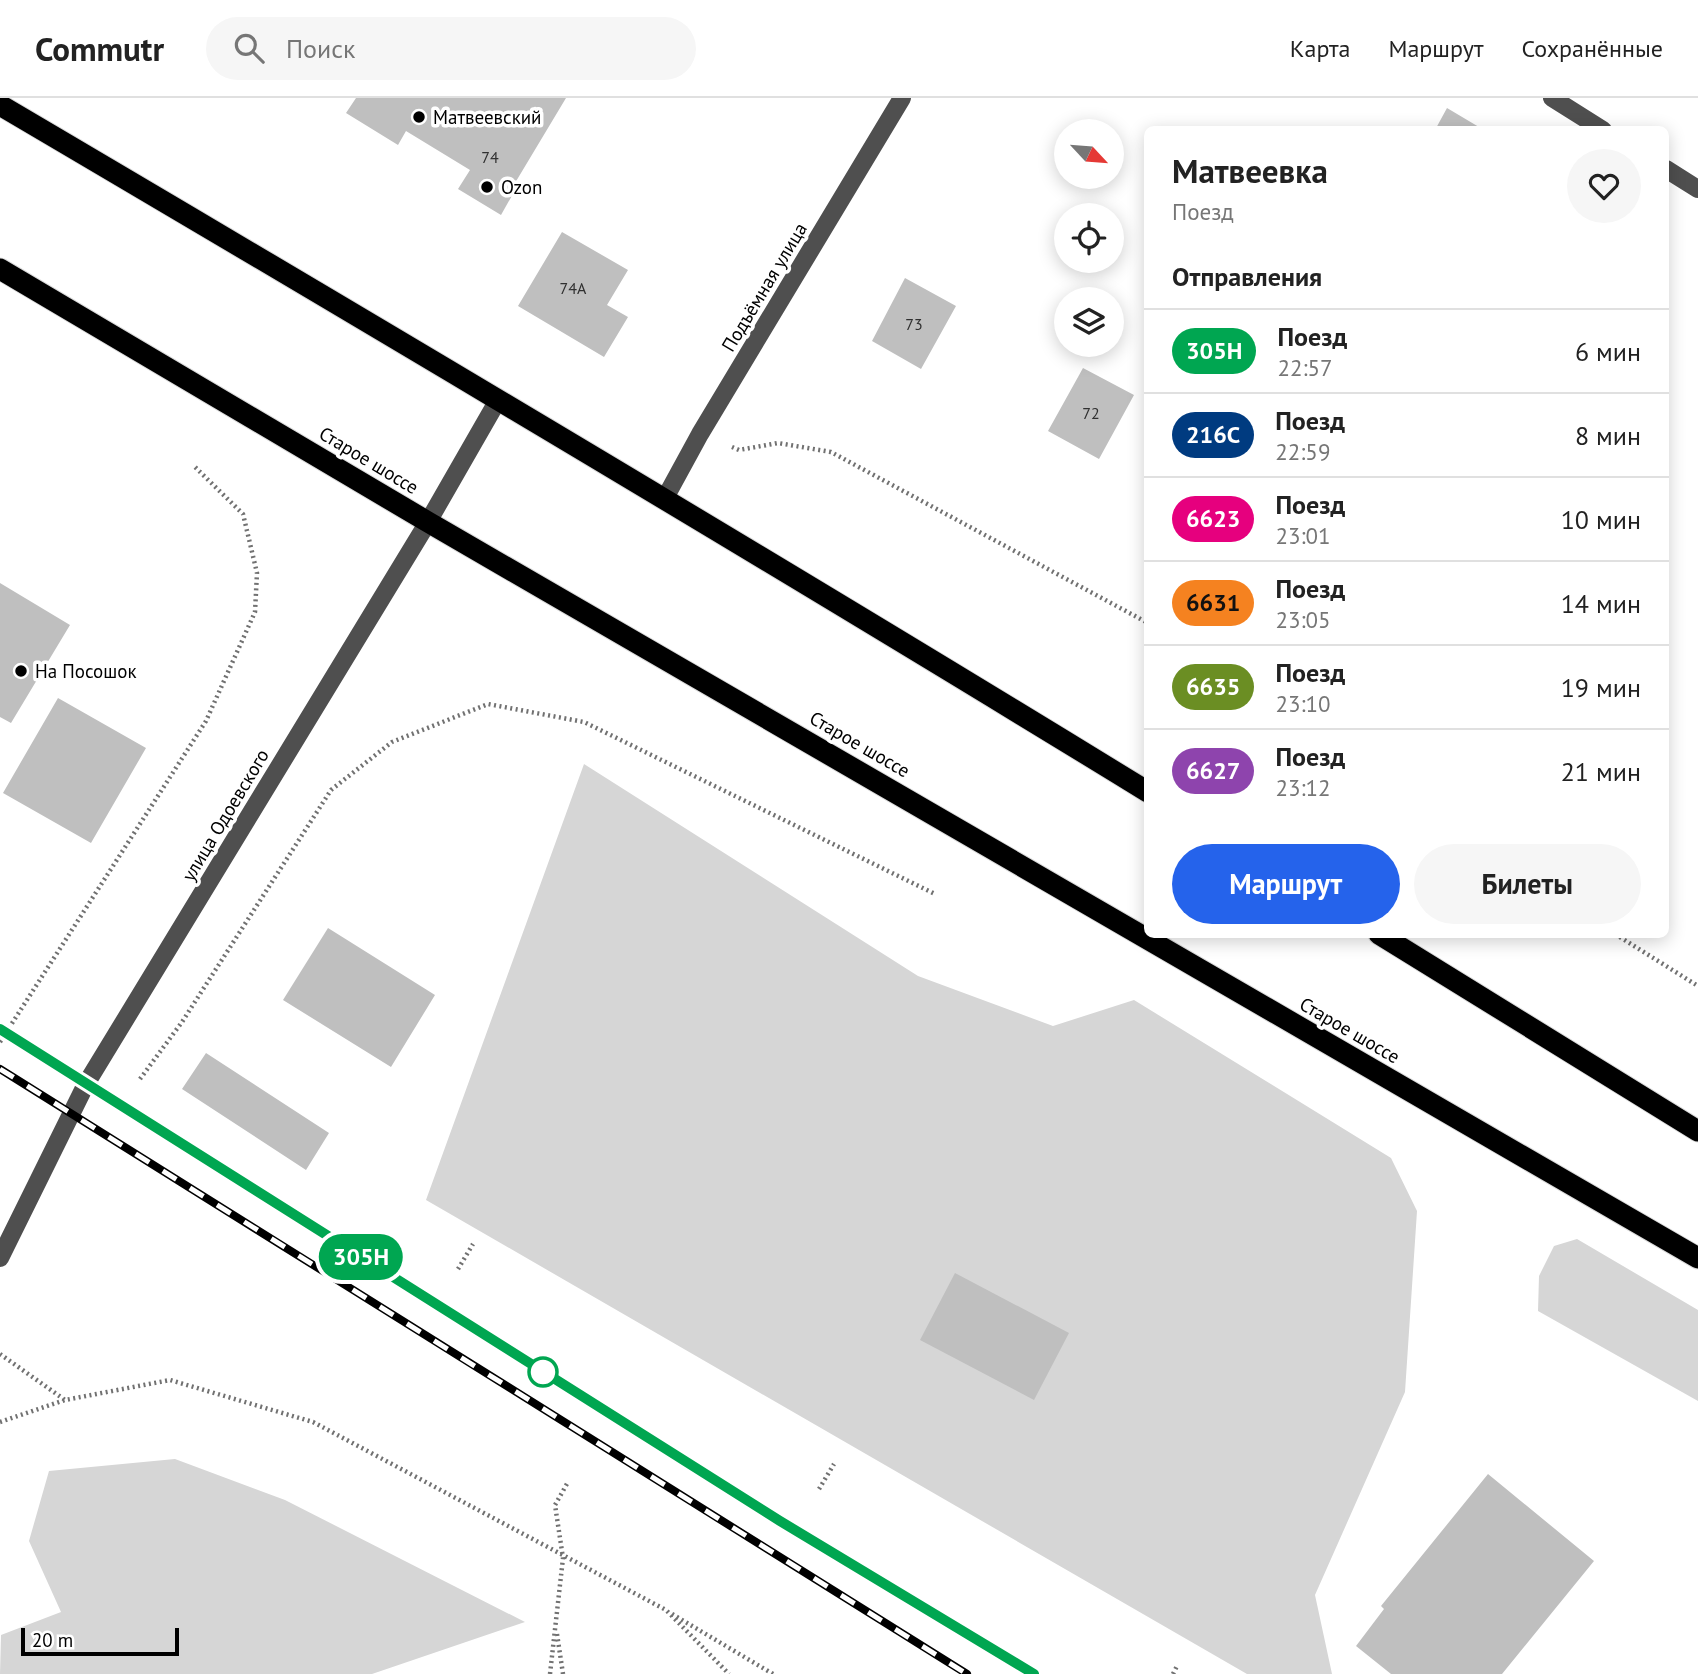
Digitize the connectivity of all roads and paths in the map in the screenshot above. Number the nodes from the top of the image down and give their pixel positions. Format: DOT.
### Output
graph roads {
  1 [pos="902,98"];
  2 [pos="1552,98"];
  3 [pos="0,106"];
  4 [pos="1597,126"];
  5 [pos="1669,171"];
  6 [pos="1698,189"];
  7 [pos="0,268"];
  8 [pos="498,400"];
  9 [pos="699,434"];
  10 [pos="195,467"];
  11 [pos="664,500"];
  12 [pos="428,522"];
  13 [pos="1144,621"];
  14 [pos="1144,790"];
  15 [pos="935,894"];
  16 [pos="1144,937"];
  17 [pos="1146,938"];
  18 [pos="1385,938"];
  19 [pos="1621,938"];
  20 [pos="1698,986"];
  21 [pos="0,1042"];
  22 [pos="140,1079"];
  23 [pos="1698,1131"];
  24 [pos="473,1244"];
  25 [pos="0,1258"];
  26 [pos="1698,1258"];
  27 [pos="458,1269"];
  28 [pos="0,1354"];
  29 [pos="65,1400"];
  30 [pos="0,1422"];
  31 [pos="834,1464"];
  32 [pos="568,1482"];
  33 [pos="819,1489"];
  34 [pos="563,1558"];
  35 [pos="666,1610"];
  36 [pos="556,1626"];
  37 [pos="1177,1666"];
  38 [pos="550,1674"];
  39 [pos="563,1674"];
  40 [pos="729,1674"];
  41 [pos="773,1674"];
  42 [pos="1173,1674"];
  1 -- 9 [label="street, Подъёмная улица"];
  2 -- 4 [label="street"];
  3 -- 8 [label="highway"];
  5 -- 6 [label="street"];
  7 -- 12 [label="highway, Старое шоссе"];
  8 -- 11 [label="highway"];
  8 -- 12 [label="street, улица Одоевского"];
  9 -- 11 [label="street, Подъёмная улица"];
  9 -- 13 [label="path"];
  10 -- 21 [label="path"];
  11 -- 14 [label="highway"];
  12 -- 16 [label="highway, Старое шоссе"];
  12 -- 25 [label="street, улица Одоевского"];
  15 -- 22 [label="path"];
  17 -- 26 [label="highway, Старое шоссе"];
  18 -- 23 [label="highway"];
  19 -- 20 [label="path"];
  24 -- 27 [label="path"];
  28 -- 29 [label="path"];
  29 -- 30 [label="path"];
  29 -- 34 [label="path"];
  31 -- 33 [label="path"];
  32 -- 34 [label="path"];
  34 -- 35 [label="path"];
  34 -- 36 [label="path"];
  35 -- 40 [label="path"];
  35 -- 41 [label="path"];
  36 -- 38 [label="path"];
  36 -- 39 [label="path"];
  37 -- 42 [label="path"];
}
